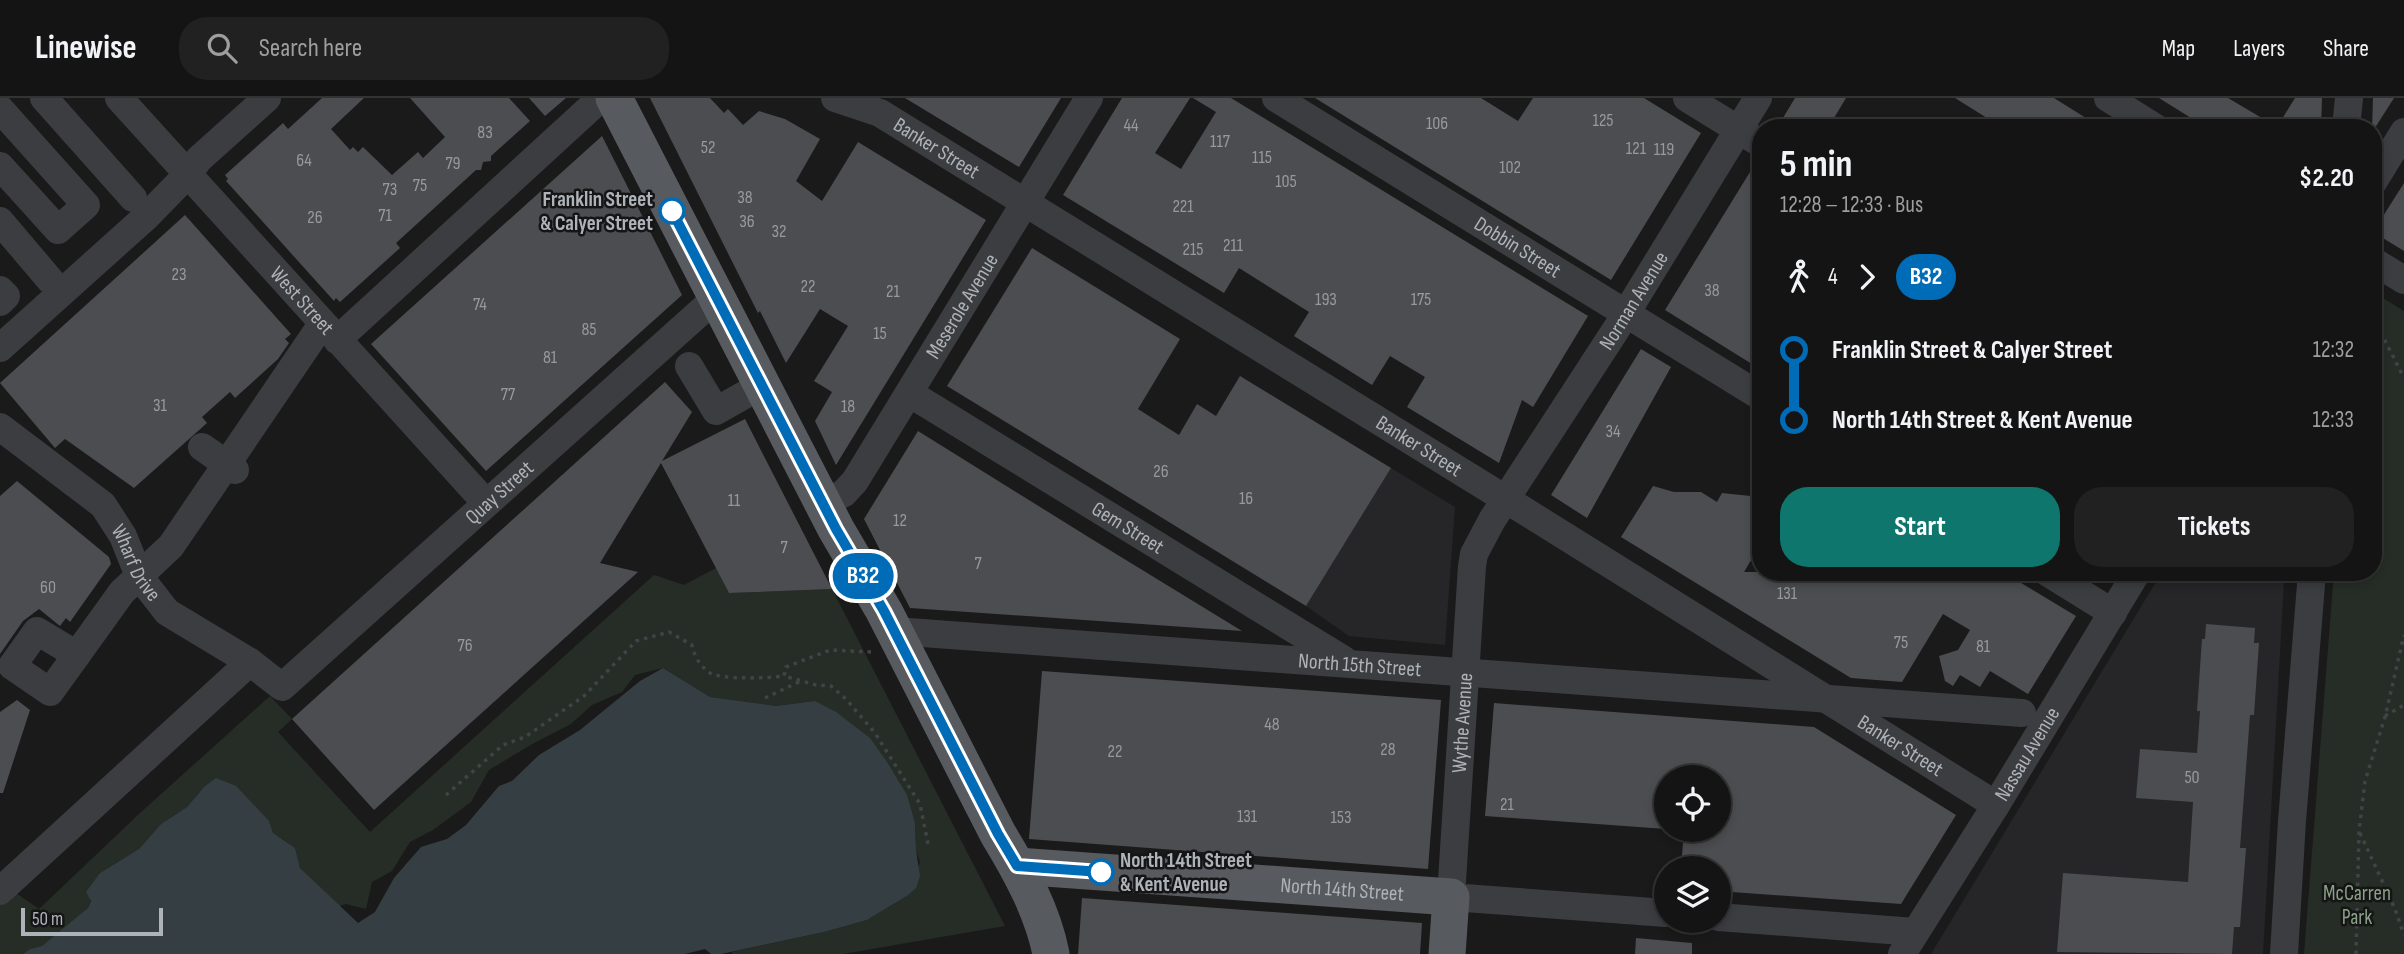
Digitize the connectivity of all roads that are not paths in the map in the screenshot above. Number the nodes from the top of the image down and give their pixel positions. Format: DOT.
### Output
graph roads {
  1 [pos="44,98"];
  2 [pos="267,98"];
  3 [pos="601,98"];
  4 [pos="614,98"];
  5 [pos="835,98"];
  6 [pos="1089,98"];
  7 [pos="1276,98"];
  8 [pos="1686,98"];
  9 [pos="1758,98"];
  10 [pos="2108,98"];
  11 [pos="2349,98"];
  12 [pos="136,104"];
  13 [pos="0,109"];
  14 [pos="1753,119"];
  15 [pos="2142,119"];
  16 [pos="2347,119"];
  17 [pos="2404,132"];
  18 [pos="1749,137"];
  19 [pos="2382,165"];
  20 [pos="0,166"];
  21 [pos="188,174"];
  22 [pos="132,198"];
  23 [pos="1025,203"];
  24 [pos="0,221"];
  25 [pos="2382,267"];
  26 [pos="50,280"];
  27 [pos="2404,280"];
  28 [pos="0,290"];
  29 [pos="717,297"];
  30 [pos="0,302"];
  31 [pos="1626,313"];
  32 [pos="329,332"];
  33 [pos="0,348"];
  34 [pos="689,366"];
  35 [pos="762,385"];
  36 [pos="1752,391"];
  37 [pos="909,393"];
  38 [pos="0,427"];
  39 [pos="202,447"];
  40 [pos="231,467"];
  41 [pos="1507,500"];
  42 [pos="486,503"];
  43 [pos="823,504"];
  44 [pos="139,576"];
  45 [pos="2062,581"];
  46 [pos="2132,581"];
  47 [pos="2311,581"];
  48 [pos="2113,612"];
  49 [pos="883,642"];
  50 [pos="77,654"];
  51 [pos="250,662"];
  52 [pos="1349,663"];
  53 [pos="1466,673"];
  54 [pos="282,687"];
  55 [pos="1826,699"];
  56 [pos="2022,713"];
  57 [pos="1996,805"];
  58 [pos="1017,866"];
  59 [pos="0,891"];
  60 [pos="1451,897"];
  61 [pos="1654,912"];
  62 [pos="1731,919"];
  63 [pos="1909,943"];
  64 [pos="1051,954"];
  65 [pos="1447,954"];
  66 [pos="2284,954"];
  1 -- 22 [label="street"];
  2 -- 21 [label="street"];
  3 -- 32 [label="street"];
  4 -- 29 [label="main road"];
  5 -- 23 [label="street, Banker Street"];
  6 -- 23 [label="street, Meserole Avenue"];
  7 -- 31 [label="street, Dobbin Street"];
  8 -- 18 [label="street"];
  9 -- 14 [label="street, Norman Avenue"];
  10 -- 15 [label="street"];
  11 -- 16 [label="street"];
  12 -- 21 [label="street, West Street"];
  13 -- 20 [label="street"];
  17 -- 19 [label="street"];
  18 -- 31 [label="street, Norman Avenue"];
  21 -- 32 [label="street, West Street"];
  21 -- 33 [label="street"];
  23 -- 37 [label="street, Meserole Avenue"];
  23 -- 41 [label="street, Banker Street"];
  24 -- 26 [label="street"];
  25 -- 27 [label="street"];
  28 -- 30 [label="street"];
  29 -- 35 [label="main road"];
  29 -- 42 [label="street, Quay Street"];
  31 -- 36 [label="street, Dobbin Street"];
  31 -- 41 [label="street, Norman Avenue"];
  32 -- 40 [label="street"];
  32 -- 42 [label="street, West Street"];
  34 -- 35 [label="street"];
  35 -- 43 [label="main road"];
  37 -- 43 [label="street, Meserole Avenue"];
  37 -- 52 [label="street, Gem Street"];
  38 -- 44 [label="street, Wharf Drive"];
  39 -- 40 [label="street"];
  40 -- 44 [label="street"];
  41 -- 53 [label="street, Wythe Avenue"];
  41 -- 55 [label="street, Banker Street"];
  42 -- 54 [label="street, Quay Street"];
  43 -- 49 [label="main road"];
  44 -- 50 [label="street"];
  44 -- 51 [label="street, Wharf Drive"];
  45 -- 48 [label="street"];
  46 -- 48 [label="street, Nassau Avenue"];
  47 -- 66 [label="street"];
  48 -- 57 [label="street, Nassau Avenue"];
  49 -- 52 [label="street, North 15th Street"];
  49 -- 58 [label="main road"];
  51 -- 54 [label="street, Wharf Drive"];
  51 -- 59 [label="street"];
  52 -- 53 [label="street, North 15th Street"];
  53 -- 55 [label="street, North 15th Street"];
  53 -- 60 [label="street, Wythe Avenue"];
  55 -- 56 [label="street, North 15th Street"];
  55 -- 57 [label="street, Banker Street"];
  57 -- 63 [label="street, Nassau Avenue"];
  58 -- 60 [label="main road, North 14th Street"];
  58 -- 64 [label="main road"];
  60 -- 61 [label="street, North 14th Street"];
  60 -- 65 [label="main road, Wythe Avenue"];
  62 -- 63 [label="street"];
}
